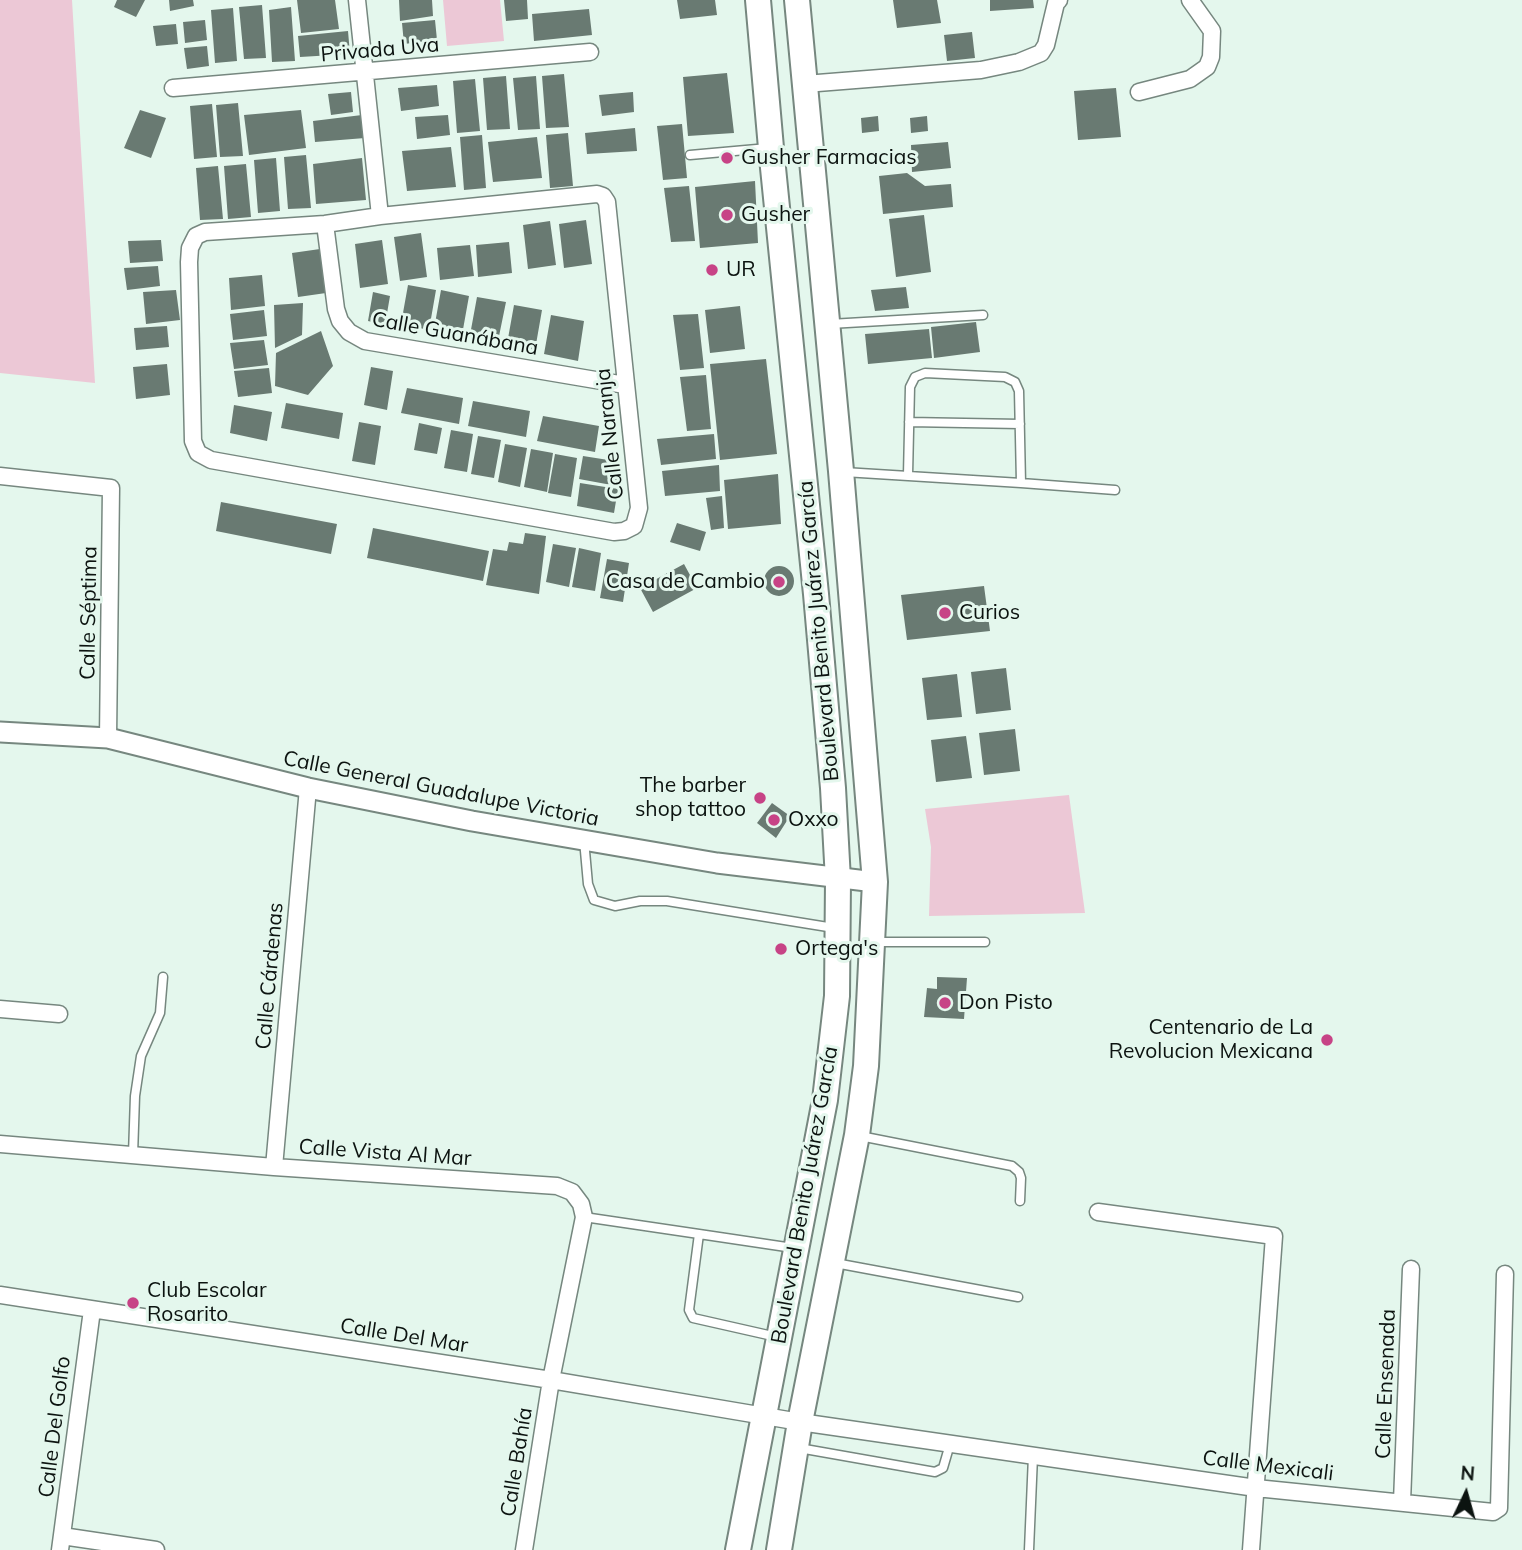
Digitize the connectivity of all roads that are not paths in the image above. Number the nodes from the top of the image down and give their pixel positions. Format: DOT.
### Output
graph roads {
  1 [pos="357,0"];
  2 [pos="758,0"];
  3 [pos="797,0"];
  4 [pos="1059,0"];
  5 [pos="1190,0"];
  6 [pos="590,52"];
  7 [pos="364,73"];
  8 [pos="805,84"];
  9 [pos="173,88"];
  10 [pos="1139,92"];
  11 [pos="771,148"];
  12 [pos="690,155"];
  13 [pos="380,216"];
  14 [pos="325,223"];
  15 [pos="983,315"];
  16 [pos="827,324"];
  17 [pos="625,385"];
  18 [pos="909,422"];
  19 [pos="1020,424"];
  20 [pos="841,471"];
  21 [pos="908,475"];
  22 [pos="0,476"];
  23 [pos="1021,483"];
  24 [pos="1115,490"];
  25 [pos="0,732"];
  26 [pos="108,738"];
  27 [pos="308,788"];
  28 [pos="584,840"];
  29 [pos="838,880"];
  30 [pos="875,883"];
  31 [pos="838,928"];
  32 [pos="873,942"];
  33 [pos="985,942"];
  34 [pos="163,977"];
  35 [pos="0,1009"];
  36 [pos="59,1014"];
  37 [pos="857,1135"];
  38 [pos="0,1144"];
  39 [pos="133,1155"];
  40 [pos="274,1167"];
  41 [pos="1020,1201"];
  42 [pos="1098,1212"];
  43 [pos="584,1217"];
  44 [pos="699,1234"];
  45 [pos="798,1249"];
  46 [pos="832,1262"];
  47 [pos="1411,1269"];
  48 [pos="1505,1274"];
  49 [pos="0,1295"];
  50 [pos="1018,1297"];
  51 [pos="92,1310"];
  52 [pos="780,1338"];
  53 [pos="551,1380"];
  54 [pos="765,1416"];
  55 [pos="800,1422"];
  56 [pos="950,1444"];
  57 [pos="796,1448"];
  58 [pos="1032,1455"];
  59 [pos="1256,1488"];
  60 [pos="1402,1502"];
  61 [pos="61,1543"];
  62 [pos="156,1550"];
  63 [pos="524,1550"];
  64 [pos="738,1550"];
  65 [pos="779,1550"];
  66 [pos="1029,1550"];
  67 [pos="1251,1550"];
  1 -- 7 [label="street"];
  2 -- 11 [label="main road, Boulevard Benito Juárez García"];
  3 -- 8 [label="main road, Boulevard Benito Juárez García"];
  4 -- 8 [label="street"];
  5 -- 10 [label="street"];
  6 -- 7 [label="street, Privada Uva"];
  7 -- 9 [label="street, Privada Uva"];
  7 -- 13 [label="street"];
  8 -- 16 [label="main road, Boulevard Benito Juárez García"];
  11 -- 12 [label="lane"];
  11 -- 29 [label="main road, Boulevard Benito Juárez García"];
  13 -- 14 [label="street, Calle Naranja"];
  13 -- 17 [label="street, Calle Naranja"];
  14 -- 17 [label="street, Calle Guanábana"];
  14 -- 17 [label="street, Calle Naranja"];
  15 -- 16 [label="lane"];
  16 -- 20 [label="main road, Boulevard Benito Juárez García"];
  18 -- 19 [label="lane"];
  18 -- 19 [label="lane"];
  18 -- 21 [label="lane"];
  19 -- 23 [label="lane"];
  20 -- 21 [label="lane"];
  20 -- 30 [label="main road, Boulevard Benito Juárez García"];
  21 -- 23 [label="lane"];
  22 -- 26 [label="street, Calle Séptima"];
  23 -- 24 [label="lane"];
  25 -- 26 [label="street, Calle General Guadalupe Victoria"];
  26 -- 27 [label="street, Calle General Guadalupe Victoria"];
  27 -- 28 [label="street, Calle General Guadalupe Victoria"];
  27 -- 40 [label="street, Calle Cárdenas"];
  28 -- 29 [label="street, Calle General Guadalupe Victoria"];
  28 -- 31 [label="lane"];
  29 -- 30 [label="street, Calle General Guadalupe Victoria"];
  29 -- 31 [label="main road, Boulevard Benito Juárez García"];
  30 -- 32 [label="main road, Boulevard Benito Juárez García"];
  31 -- 45 [label="main road, Boulevard Benito Juárez García"];
  32 -- 33 [label="lane"];
  32 -- 37 [label="main road, Boulevard Benito Juárez García"];
  34 -- 39 [label="lane"];
  35 -- 36 [label="street"];
  37 -- 41 [label="lane"];
  37 -- 46 [label="main road, Boulevard Benito Juárez García"];
  38 -- 39 [label="street, Calle Vista Al Mar"];
  39 -- 40 [label="street, Calle Vista Al Mar"];
  40 -- 43 [label="street, Calle Vista Al Mar"];
  42 -- 59 [label="street"];
  43 -- 44 [label="lane"];
  43 -- 53 [label="street"];
  44 -- 45 [label="lane"];
  44 -- 52 [label="lane"];
  45 -- 52 [label="main road, Boulevard Benito Juárez García"];
  46 -- 50 [label="lane"];
  46 -- 55 [label="main road, Boulevard Benito Juárez García"];
  47 -- 60 [label="street, Calle Ensenada"];
  48 -- 60 [label="street, Calle Mexicali"];
  49 -- 51 [label="street, Calle Del Mar"];
  51 -- 53 [label="street, Calle Del Mar"];
  51 -- 61 [label="street, Calle Del Golfo"];
  52 -- 54 [label="main road, Boulevard Benito Juárez García"];
  53 -- 54 [label="street, Calle Del Mar"];
  53 -- 63 [label="street, Calle Bahía"];
  54 -- 55 [label="street, Calle Del Mar"];
  54 -- 64 [label="main road, Boulevard Benito Juárez García"];
  55 -- 56 [label="street, Calle Mexicali"];
  55 -- 57 [label="main road, Boulevard Benito Juárez García"];
  56 -- 57 [label="lane"];
  56 -- 58 [label="street, Calle Mexicali"];
  57 -- 65 [label="main road, Boulevard Benito Juárez García"];
  58 -- 59 [label="street, Calle Mexicali"];
  58 -- 66 [label="lane"];
  59 -- 60 [label="street, Calle Mexicali"];
  59 -- 67 [label="street"];
  61 -- 62 [label="street"];
}
